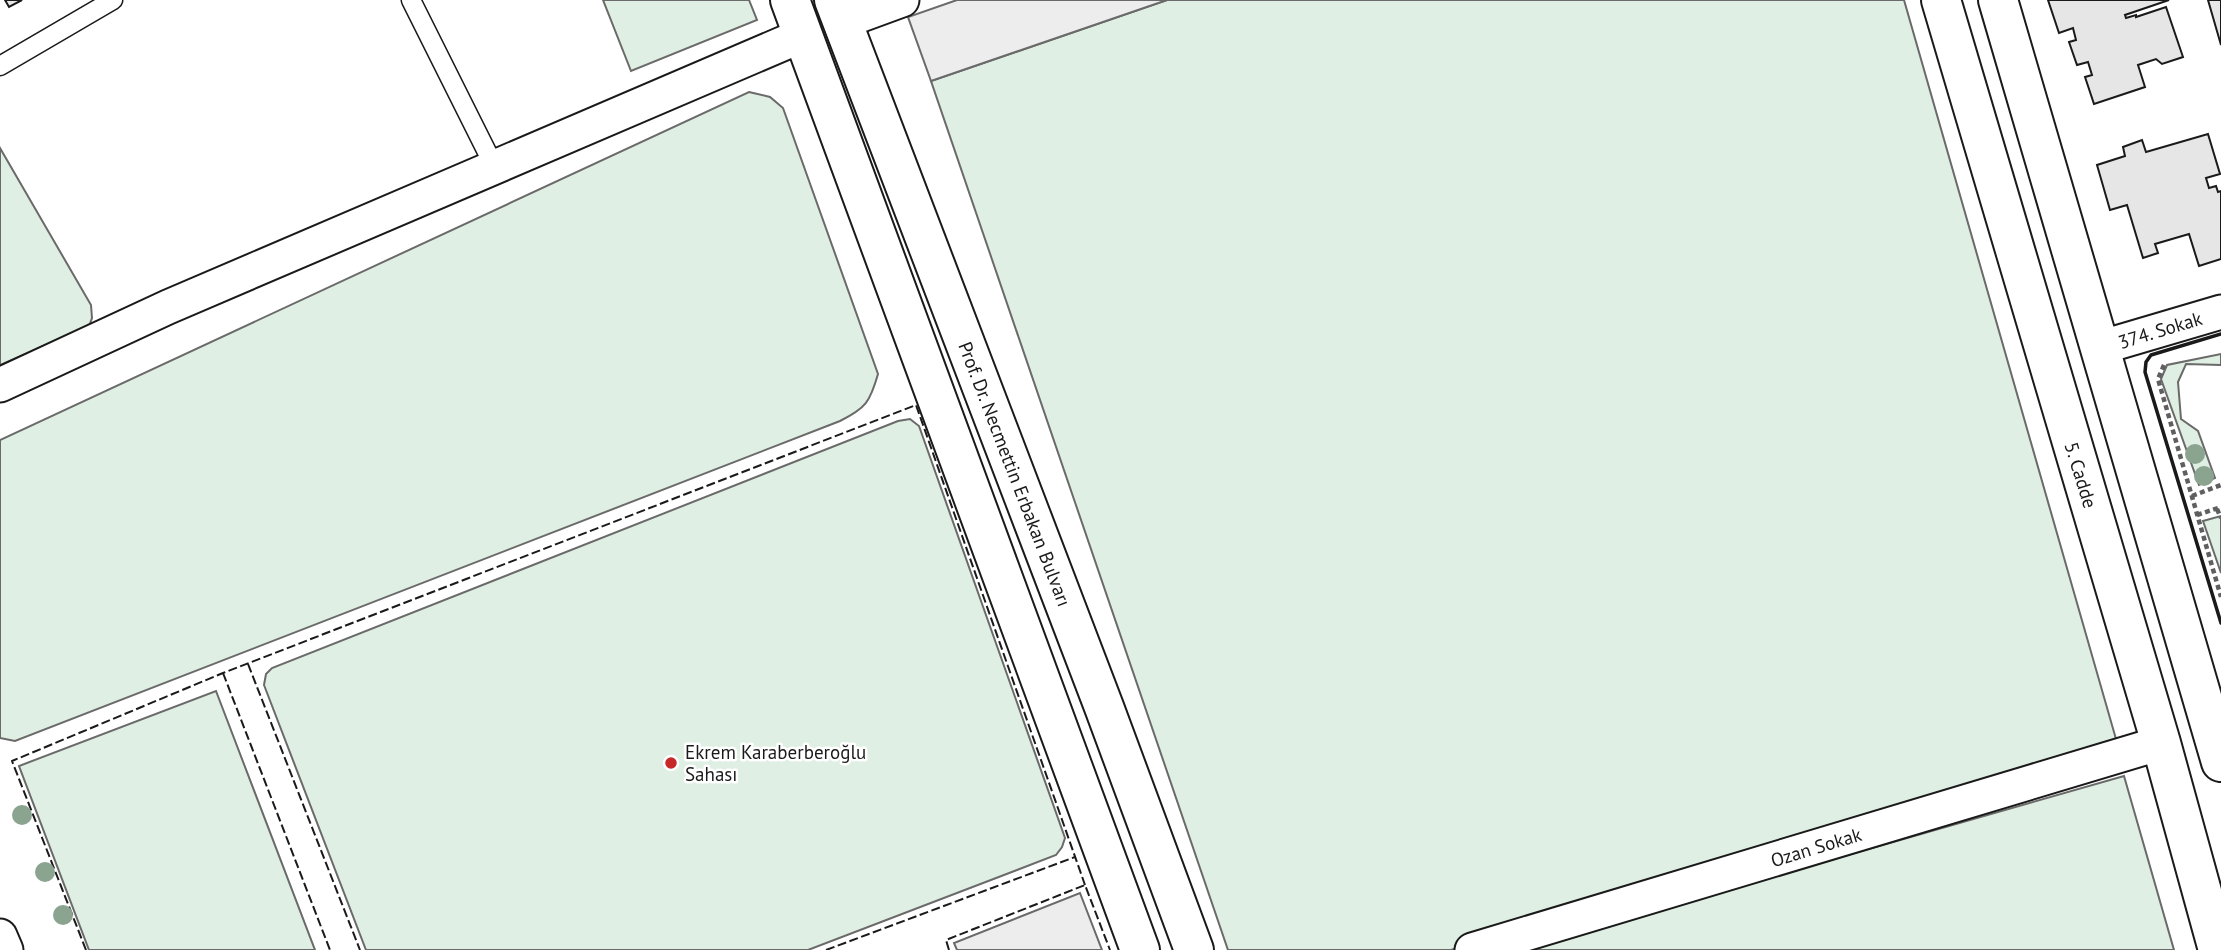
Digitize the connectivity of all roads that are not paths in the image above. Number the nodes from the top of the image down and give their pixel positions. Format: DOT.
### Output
graph roads {
  1 [pos="113,0"];
  2 [pos="411,0"];
  3 [pos="902,0"];
  4 [pos="1941,0"];
  5 [pos="1998,0"];
  6 [pos="838,11"];
  7 [pos="796,17"];
  8 [pos="0,66"];
  9 [pos="495,168"];
  10 [pos="2221,312"];
  11 [pos="2099,348"];
  12 [pos="0,384"];
  13 [pos="2215,721"];
  14 [pos="2161,743"];
  15 [pos="2221,762"];
  16 [pos="0,936"];
  17 [pos="6,950"];
  18 [pos="1140,950"];
  19 [pos="1194,950"];
  20 [pos="1472,950"];
  21 [pos="2218,950"];
  1 -- 8 [label="lane"];
  2 -- 9 [label="lane"];
  3 -- 6 [label="street"];
  4 -- 14 [label="main road, 5. Cadde"];
  5 -- 11 [label="main road"];
  6 -- 19 [label="main road, Prof. Dr. Necmettin Erbakan Bulvarı"];
  7 -- 9 [label="street"];
  7 -- 18 [label="main road"];
  9 -- 12 [label="street"];
  10 -- 11 [label="street, 374. Sokak"];
  11 -- 13 [label="main road"];
  13 -- 15 [label="main road"];
  14 -- 20 [label="street, Ozan Sokak"];
  14 -- 21 [label="main road, 5. Cadde"];
  16 -- 17 [label="street"];
}
